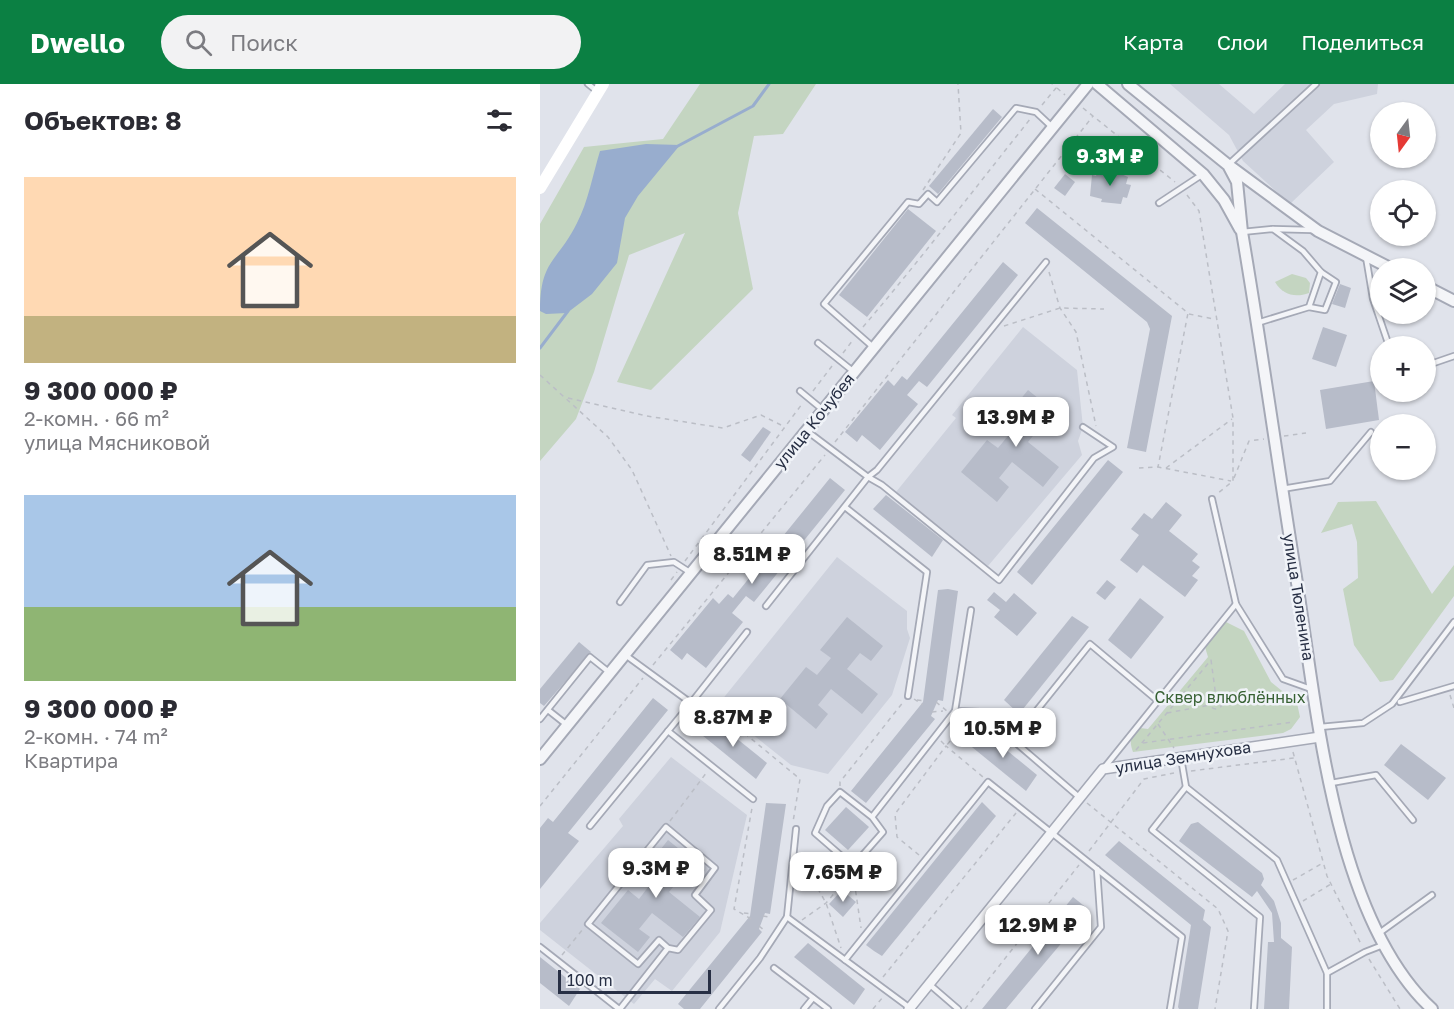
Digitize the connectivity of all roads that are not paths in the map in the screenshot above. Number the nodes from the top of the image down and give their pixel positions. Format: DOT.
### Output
graph roads {
  1 [pos="1088,84"];
  2 [pos="1097,84"];
  3 [pos="1128,84"];
  4 [pos="1316,84"];
  5 [pos="596,87"];
  6 [pos="1054,128"];
  7 [pos="1228,165"];
  8 [pos="1203,174"];
  9 [pos="540,188"];
  10 [pos="1159,203"];
  11 [pos="1273,229"];
  12 [pos="1318,231"];
  13 [pos="1242,232"];
  14 [pos="1365,256"];
  15 [pos="1370,258"];
  16 [pos="1046,262"];
  17 [pos="1321,272"];
  18 [pos="1436,292"];
  19 [pos="1454,301"];
  20 [pos="1309,307"];
  21 [pos="1257,323"];
  22 [pos="1386,336"];
  23 [pos="818,343"];
  24 [pos="873,347"];
  25 [pos="1454,356"];
  26 [pos="1436,362"];
  27 [pos="854,372"];
  28 [pos="800,390"];
  29 [pos="823,410"];
  30 [pos="1083,427"];
  31 [pos="807,431"];
  32 [pos="1370,433"];
  33 [pos="867,477"];
  34 [pos="1282,489"];
  35 [pos="1212,499"];
  36 [pos="845,507"];
  37 [pos="686,570"];
  38 [pos="620,602"];
  39 [pos="1236,604"];
  40 [pos="766,606"];
  41 [pos="970,610"];
  42 [pos="1454,622"];
  43 [pos="747,632"];
  44 [pos="624,654"];
  45 [pos="610,673"];
  46 [pos="1454,686"];
  47 [pos="1314,689"];
  48 [pos="908,696"];
  49 [pos="1158,701"];
  50 [pos="1400,702"];
  51 [pos="691,703"];
  52 [pos="548,710"];
  53 [pos="956,711"];
  54 [pos="540,719"];
  55 [pos="567,725"];
  56 [pos="668,731"];
  57 [pos="1319,732"];
  58 [pos="1013,740"];
  59 [pos="1181,758"];
  60 [pos="540,759"];
  61 [pos="1103,769"];
  62 [pos="1331,783"];
  63 [pos="1186,787"];
  64 [pos="1080,797"];
  65 [pos="753,799"];
  66 [pos="872,817"];
  67 [pos="1413,820"];
  68 [pos="590,826"];
  69 [pos="796,829"];
  70 [pos="1051,832"];
  71 [pos="1097,869"];
  72 [pos="1432,895"];
  73 [pos="787,917"];
  74 [pos="1378,934"];
  75 [pos="1383,945"];
  76 [pos="540,947"];
  77 [pos="668,948"];
  78 [pos="845,960"];
  79 [pos="774,968"];
  80 [pos="1327,973"];
  81 [pos="929,984"];
  82 [pos="813,998"];
  83 [pos="909,1008"];
  84 [pos="1429,1008"];
  85 [pos="620,1009"];
  86 [pos="719,1009"];
  87 [pos="804,1009"];
  88 [pos="828,1009"];
  89 [pos="958,1009"];
  90 [pos="1035,1009"];
  91 [pos="1170,1009"];
  92 [pos="1254,1009"];
  93 [pos="1327,1009"];
  1 -- 6 [label="street, улица Кочубея"];
  2 -- 8 [label="street"];
  3 -- 7 [label="street"];
  4 -- 7 [label="lane"];
  5 -- 9 [label="main road"];
  6 -- 24 [label="street, улица Кочубея"];
  6 -- 24 [label="lane"];
  7 -- 12 [label="street"];
  7 -- 13 [label="street, улица Тюленина"];
  8 -- 10 [label="lane"];
  8 -- 13 [label="street"];
  11 -- 12 [label="lane"];
  11 -- 13 [label="lane"];
  11 -- 17 [label="lane"];
  12 -- 14 [label="street"];
  13 -- 21 [label="street, улица Тюленина"];
  14 -- 15 [label="street"];
  14 -- 22 [label="lane"];
  16 -- 33 [label="lane"];
  17 -- 20 [label="lane"];
  17 -- 20 [label="lane"];
  18 -- 19 [label="street"];
  20 -- 21 [label="lane"];
  21 -- 34 [label="street, улица Тюленина"];
  23 -- 27 [label="lane"];
  24 -- 27 [label="street, улица Кочубея"];
  25 -- 26 [label="lane"];
  27 -- 29 [label="street, улица Кочубея"];
  28 -- 29 [label="lane"];
  29 -- 31 [label="street, улица Кочубея"];
  30 -- 33 [label="lane"];
  31 -- 33 [label="lane"];
  31 -- 37 [label="street, улица Кочубея"];
  32 -- 34 [label="lane"];
  33 -- 36 [label="lane"];
  34 -- 47 [label="street, улица Тюленина"];
  35 -- 39 [label="lane"];
  36 -- 40 [label="lane"];
  36 -- 48 [label="lane"];
  37 -- 38 [label="lane"];
  37 -- 44 [label="street, улица Кочубея"];
  39 -- 47 [label="lane"];
  39 -- 49 [label="lane"];
  41 -- 53 [label="lane"];
  42 -- 57 [label="lane"];
  43 -- 51 [label="lane"];
  44 -- 45 [label="street, улица Кочубея"];
  44 -- 51 [label="lane"];
  45 -- 52 [label="lane"];
  45 -- 55 [label="street, улица Кочубея"];
  46 -- 50 [label="lane"];
  47 -- 57 [label="street, улица Тюленина"];
  49 -- 58 [label="lane"];
  49 -- 61 [label="lane"];
  51 -- 56 [label="lane"];
  52 -- 54 [label="lane"];
  52 -- 55 [label="lane"];
  53 -- 58 [label="lane"];
  53 -- 66 [label="lane"];
  55 -- 60 [label="street, улица Кочубея"];
  56 -- 65 [label="lane"];
  56 -- 68 [label="lane"];
  57 -- 59 [label="street, улица Земнухова"];
  57 -- 62 [label="street, улица Тюленина"];
  58 -- 64 [label="lane"];
  59 -- 61 [label="street, улица Земнухова"];
  59 -- 63 [label="lane"];
  61 -- 64 [label="street, улица Земнухова"];
  62 -- 67 [label="lane"];
  62 -- 74 [label="street, улица Тюленина"];
  63 -- 80 [label="lane"];
  63 -- 92 [label="lane"];
  64 -- 70 [label="street, улица Земнухова"];
  66 -- 66 [label="lane"];
  69 -- 73 [label="lane"];
  70 -- 71 [label="lane"];
  70 -- 78 [label="lane"];
  70 -- 81 [label="street, улица Земнухова"];
  71 -- 90 [label="lane"];
  71 -- 91 [label="lane"];
  72 -- 74 [label="lane"];
  73 -- 78 [label="lane"];
  73 -- 86 [label="lane"];
  74 -- 75 [label="street, улица Тюленина"];
  75 -- 80 [label="lane"];
  75 -- 84 [label="street, улица Тюленина"];
  76 -- 85 [label="lane"];
  77 -- 77 [label="lane"];
  77 -- 85 [label="lane"];
  78 -- 83 [label="lane"];
  79 -- 82 [label="lane"];
  80 -- 93 [label="lane"];
  81 -- 83 [label="street, улица Земнухова"];
  81 -- 89 [label="lane"];
  82 -- 87 [label="lane"];
  82 -- 88 [label="lane"];
}
